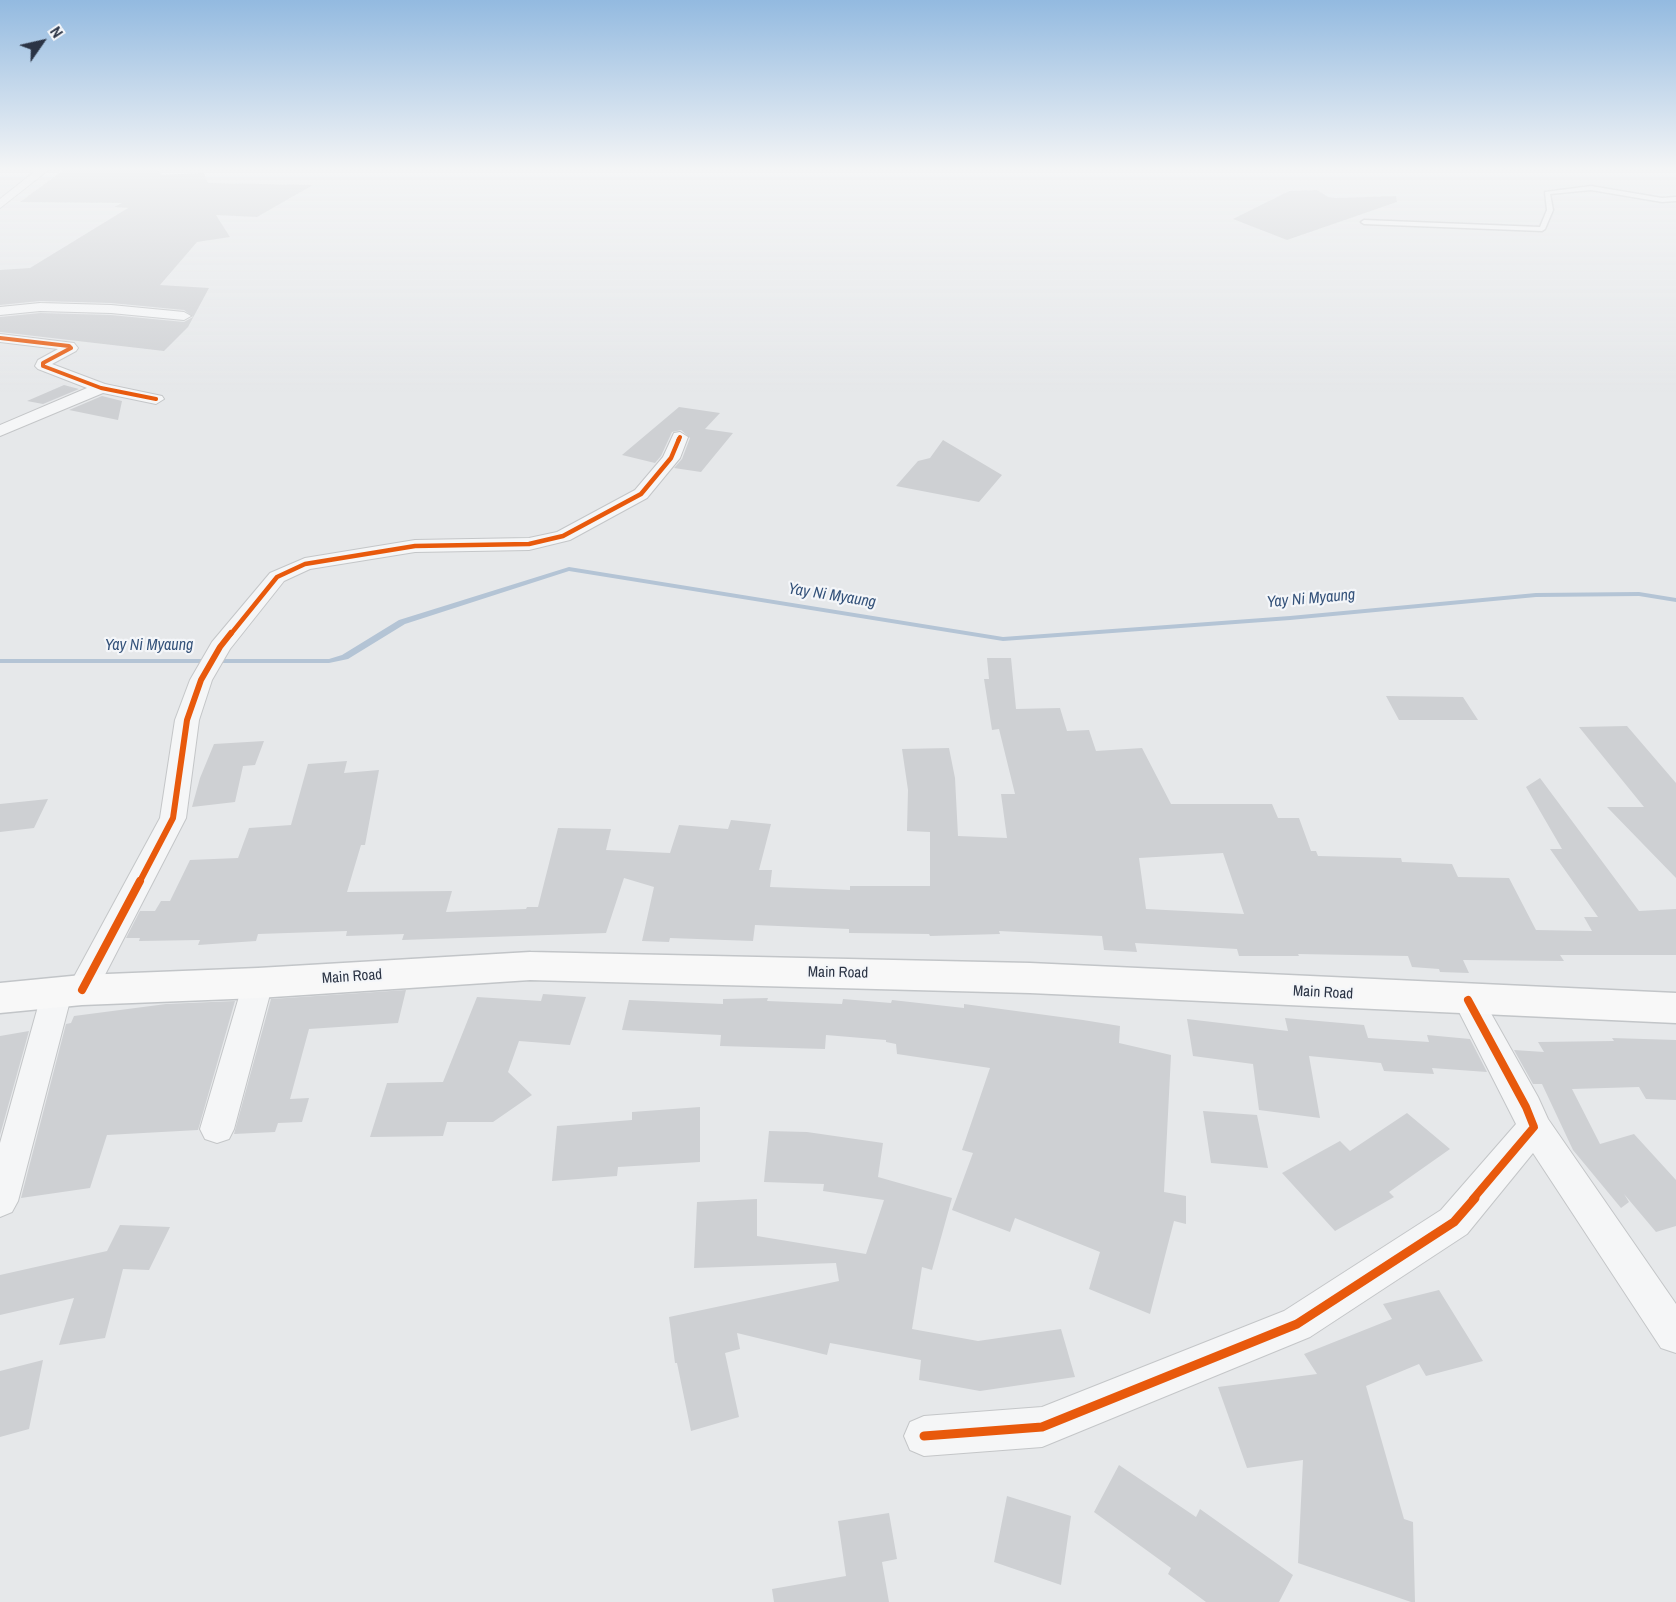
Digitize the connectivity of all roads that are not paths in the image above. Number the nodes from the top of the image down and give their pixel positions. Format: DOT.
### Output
graph roads {
  1 [pos="0,310"];
  2 [pos="184,316"];
  3 [pos="0,338"];
  4 [pos="101,388"];
  5 [pos="156,399"];
  6 [pos="0,431"];
  7 [pos="680,437"];
  8 [pos="258,982"];
  9 [pos="70,991"];
  10 [pos="0,998"];
  11 [pos="1468,1000"];
  12 [pos="1676,1008"];
  13 [pos="1534,1127"];
  14 [pos="217,1129"];
  15 [pos="0,1201"];
  16 [pos="1675,1335"];
  17 [pos="924,1436"];
  1 -- 2 [label="street"];
  3 -- 4 [label="street"];
  4 -- 5 [label="street"];
  4 -- 6 [label="street"];
  7 -- 9 [label="street"];
  8 -- 9 [label="main road, Main Road"];
  8 -- 11 [label="main road, Main Road"];
  8 -- 14 [label="street"];
  9 -- 10 [label="main road, Main Road"];
  9 -- 15 [label="street"];
  11 -- 12 [label="main road, Main Road"];
  11 -- 13 [label="street"];
  13 -- 16 [label="street"];
  13 -- 17 [label="street"];
}
